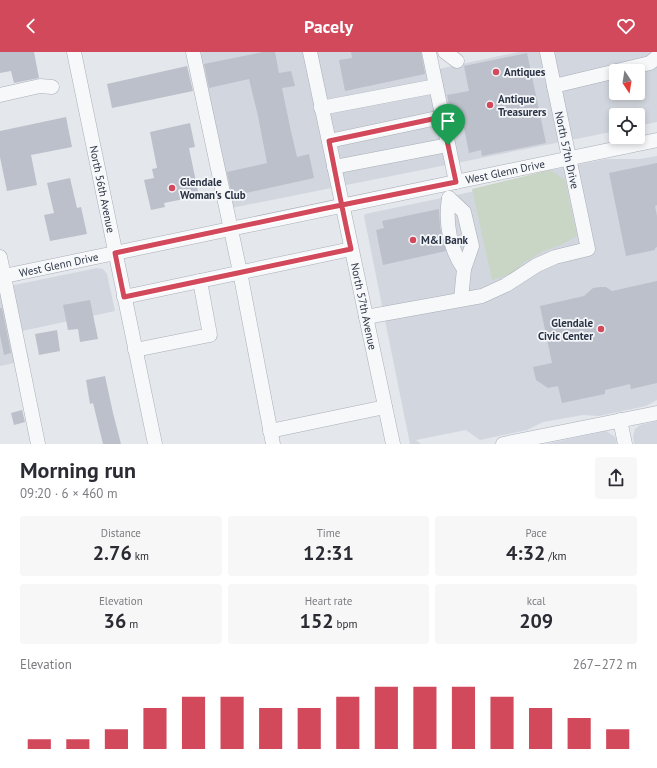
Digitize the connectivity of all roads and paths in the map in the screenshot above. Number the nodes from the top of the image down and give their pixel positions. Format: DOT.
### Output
graph roads {
  1 [pos="74,52"];
  2 [pos="193,52"];
  3 [pos="310,52"];
  4 [pos="429,52"];
  5 [pos="445,52"];
  6 [pos="547,52"];
  7 [pos="657,57"];
  8 [pos="457,61"];
  9 [pos="436,86"];
  10 [pos="554,86"];
  11 [pos="52,87"];
  12 [pos="0,95"];
  13 [pos="321,108"];
  14 [pos="442,117"];
  15 [pos="657,140"];
  16 [pos="329,141"];
  17 [pos="448,145"];
  18 [pos="569,158"];
  19 [pos="334,167"];
  20 [pos="456,182"];
  21 [pos="449,198"];
  22 [pos="342,205"];
  23 [pos="230,228"];
  24 [pos="351,249"];
  25 [pos="115,253"];
  26 [pos="0,257"];
  27 [pos="240,272"];
  28 [pos="2,276"];
  29 [pos="200,281"];
  30 [pos="124,297"];
  31 [pos="461,299"];
  32 [pos="366,317"];
  33 [pos="135,350"];
  34 [pos="385,407"];
  35 [pos="657,412"];
  36 [pos="620,420"];
  37 [pos="272,437"];
  38 [pos="38,444"];
  39 [pos="155,444"];
  40 [pos="393,444"];
  41 [pos="506,444"];
  42 [pos="625,444"];
  1 -- 25 [label="street, North 56th Avenue"];
  2 -- 23 [label="street"];
  3 -- 13 [label="street, North 57th Avenue"];
  4 -- 9 [label="street"];
  5 -- 8 [label="street"];
  6 -- 10 [label="street, North 57th Drive"];
  7 -- 10 [label="street"];
  9 -- 13 [label="street"];
  9 -- 14 [label="street"];
  10 -- 18 [label="street, North 57th Drive"];
  11 -- 12 [label="street"];
  13 -- 16 [label="street, North 57th Avenue"];
  14 -- 16 [label="street"];
  14 -- 17 [label="street"];
  15 -- 18 [label="street, West Glenn Drive"];
  16 -- 19 [label="street, North 57th Avenue"];
  17 -- 19 [label="street"];
  17 -- 20 [label="street"];
  18 -- 20 [label="street, West Glenn Drive"];
  18 -- 31 [label="street, North 57th Drive"];
  19 -- 22 [label="street, North 57th Avenue"];
  20 -- 22 [label="street, West Glenn Drive"];
  21 -- 31 [label="street"];
  22 -- 23 [label="street, West Glenn Drive"];
  22 -- 24 [label="street, North 57th Avenue"];
  23 -- 25 [label="street, West Glenn Drive"];
  23 -- 27 [label="street"];
  24 -- 27 [label="street"];
  24 -- 32 [label="street, North 57th Avenue"];
  25 -- 28 [label="street, West Glenn Drive"];
  25 -- 30 [label="street, North 56th Avenue"];
  26 -- 28 [label="street"];
  27 -- 29 [label="street"];
  27 -- 37 [label="street"];
  28 -- 38 [label="street"];
  29 -- 30 [label="street"];
  29 -- 33 [label="street"];
  30 -- 33 [label="street, North 56th Avenue"];
  31 -- 32 [label="street"];
  32 -- 34 [label="street, North 57th Avenue"];
  33 -- 39 [label="street, North 56th Avenue"];
  34 -- 37 [label="street"];
  34 -- 40 [label="street, North 57th Avenue"];
  35 -- 36 [label="street"];
  36 -- 41 [label="street"];
  36 -- 42 [label="street"];
}
